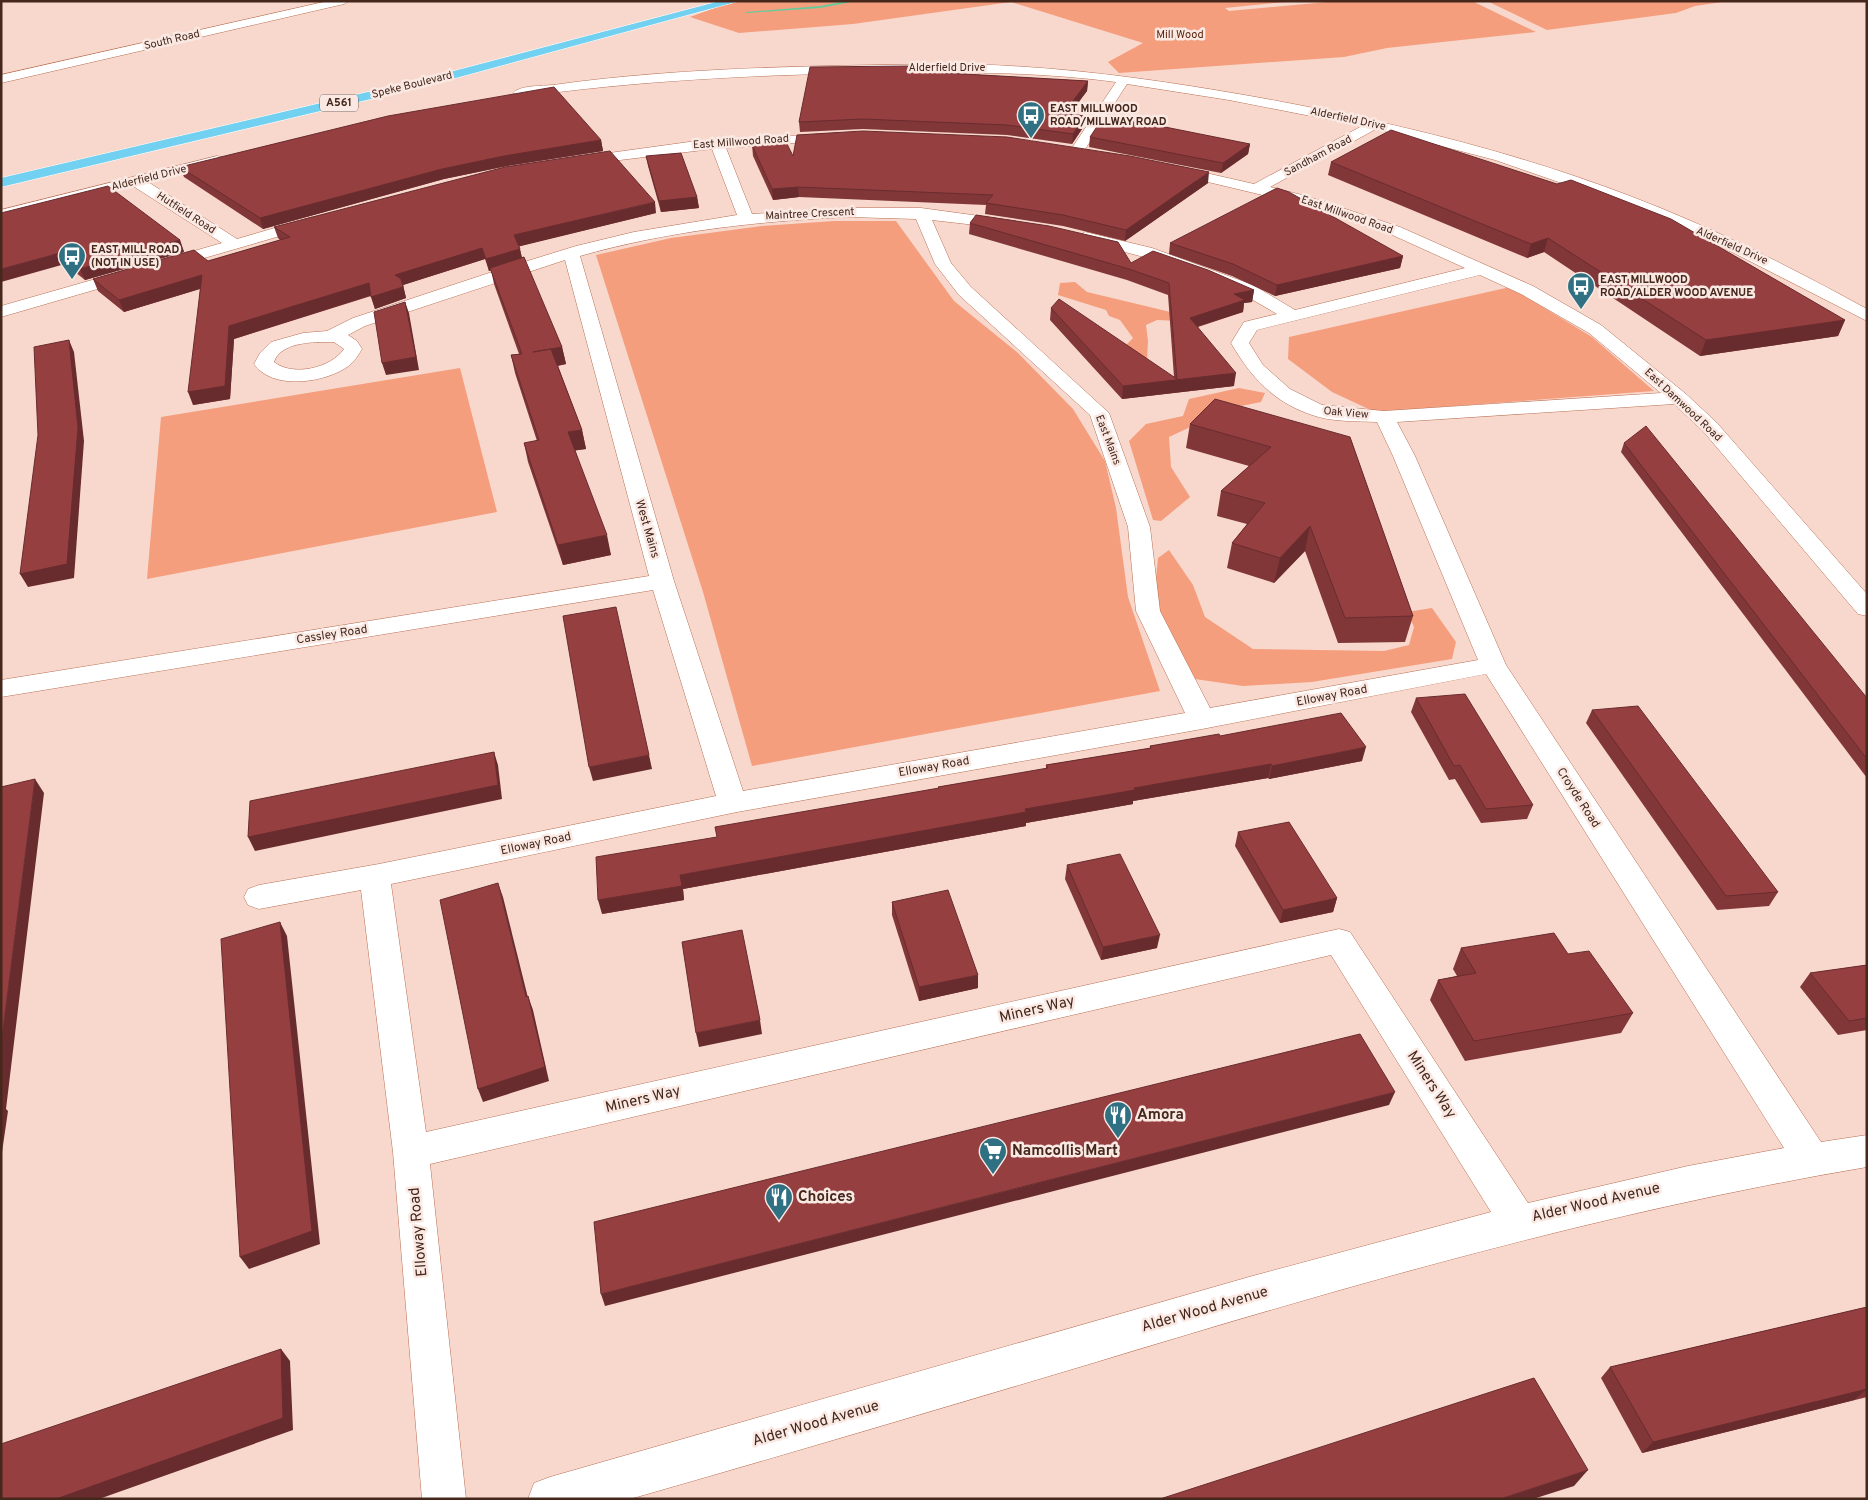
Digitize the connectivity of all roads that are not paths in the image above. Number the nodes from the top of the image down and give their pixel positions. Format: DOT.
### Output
graph roads {
  1 [pos="344,1"];
  2 [pos="697,1"];
  3 [pos="734,1"];
  4 [pos="424,69"];
  5 [pos="396,76"];
  6 [pos="1,79"];
  7 [pos="1123,81"];
  8 [pos="508,95"];
  9 [pos="252,109"];
  10 [pos="1376,124"];
  11 [pos="853,136"];
  12 [pos="717,144"];
  13 [pos="1059,149"];
  14 [pos="1077,151"];
  15 [pos="1094,154"];
  16 [pos="231,157"];
  17 [pos="564,163"];
  18 [pos="1157,166"];
  19 [pos="136,181"];
  20 [pos="1,183"];
  21 [pos="1259,187"];
  22 [pos="921,213"];
  23 [pos="1,215"];
  24 [pos="325,218"];
  25 [pos="746,218"];
  26 [pos="1029,227"];
  27 [pos="1069,233"];
  28 [pos="236,245"];
  29 [pos="571,253"];
  30 [pos="1483,269"];
  31 [pos="1,312"];
  32 [pos="1290,314"];
  33 [pos="1867,316"];
  34 [pos="331,336"];
  35 [pos="1679,398"];
  36 [pos="1384,417"];
  37 [pos="1867,579"];
  38 [pos="1840,580"];
  39 [pos="662,581"];
  40 [pos="1867,609"];
  41 [pos="1493,665"];
  42 [pos="1,689"];
  43 [pos="1202,720"];
  44 [pos="733,803"];
  45 [pos="375,877"];
  46 [pos="259,897"];
  47 [pos="1867,1151"];
  48 [pos="411,1152"];
  49 [pos="1812,1159"];
  50 [pos="1518,1221"];
  51 [pos="444,1499"];
  52 [pos="550,1499"];
  1 -- 6 [label="street, South Road"];
  2 -- 4 [label="highway, Speke Boulevard"];
  3 -- 20 [label="highway, Speke Boulevard / A561"];
  5 -- 9 [label="highway, Speke Boulevard / A561"];
  7 -- 8 [label="street, Alderfield Drive"];
  7 -- 10 [label="street, Alderfield Drive"];
  7 -- 14 [label="street"];
  10 -- 21 [label="street, Sandham Road"];
  10 -- 33 [label="street, Alderfield Drive"];
  11 -- 12 [label="street, East Millwood Road"];
  12 -- 17 [label="street, East Millwood Road"];
  12 -- 25 [label="street"];
  13 -- 14 [label="street"];
  14 -- 15 [label="street"];
  16 -- 19 [label="street, Alderfield Drive"];
  18 -- 21 [label="street, East Millwood Road"];
  19 -- 23 [label="street, Alderfield Drive"];
  19 -- 28 [label="street, Hutfield Road"];
  21 -- 30 [label="street, East Millwood Road"];
  22 -- 25 [label="street, Maintree Crescent"];
  22 -- 26 [label="street, Maintree Crescent"];
  22 -- 43 [label="street, East Mains"];
  24 -- 28 [label="street"];
  25 -- 29 [label="street, Maintree Crescent"];
  27 -- 32 [label="street"];
  28 -- 31 [label="street"];
  29 -- 34 [label="street, Maintree Crescent"];
  29 -- 39 [label="street, West Mains"];
  30 -- 32 [label="street, Oak View"];
  30 -- 35 [label="street, East Damwood Road"];
  32 -- 36 [label="street, Oak View"];
  35 -- 36 [label="street, Oak View"];
  35 -- 38 [label="street, East Damwood Road"];
  36 -- 41 [label="street, Croyde Road"];
  37 -- 38 [label="street"];
  38 -- 40 [label="street, East Damwood Road"];
  39 -- 42 [label="street, Cassley Road"];
  39 -- 44 [label="street, West Mains"];
  41 -- 43 [label="street, Elloway Road"];
  41 -- 49 [label="street, Croyde Road"];
  43 -- 44 [label="street, Elloway Road"];
  44 -- 45 [label="street, Elloway Road"];
  45 -- 46 [label="street, Elloway Road"];
  45 -- 48 [label="street, Elloway Road"];
  47 -- 49 [label="street, Alder Wood Avenue"];
  48 -- 50 [label="street, Miners Way"];
  48 -- 51 [label="street, Elloway Road"];
  49 -- 50 [label="street, Alder Wood Avenue"];
  50 -- 52 [label="street, Alder Wood Avenue"];
}
